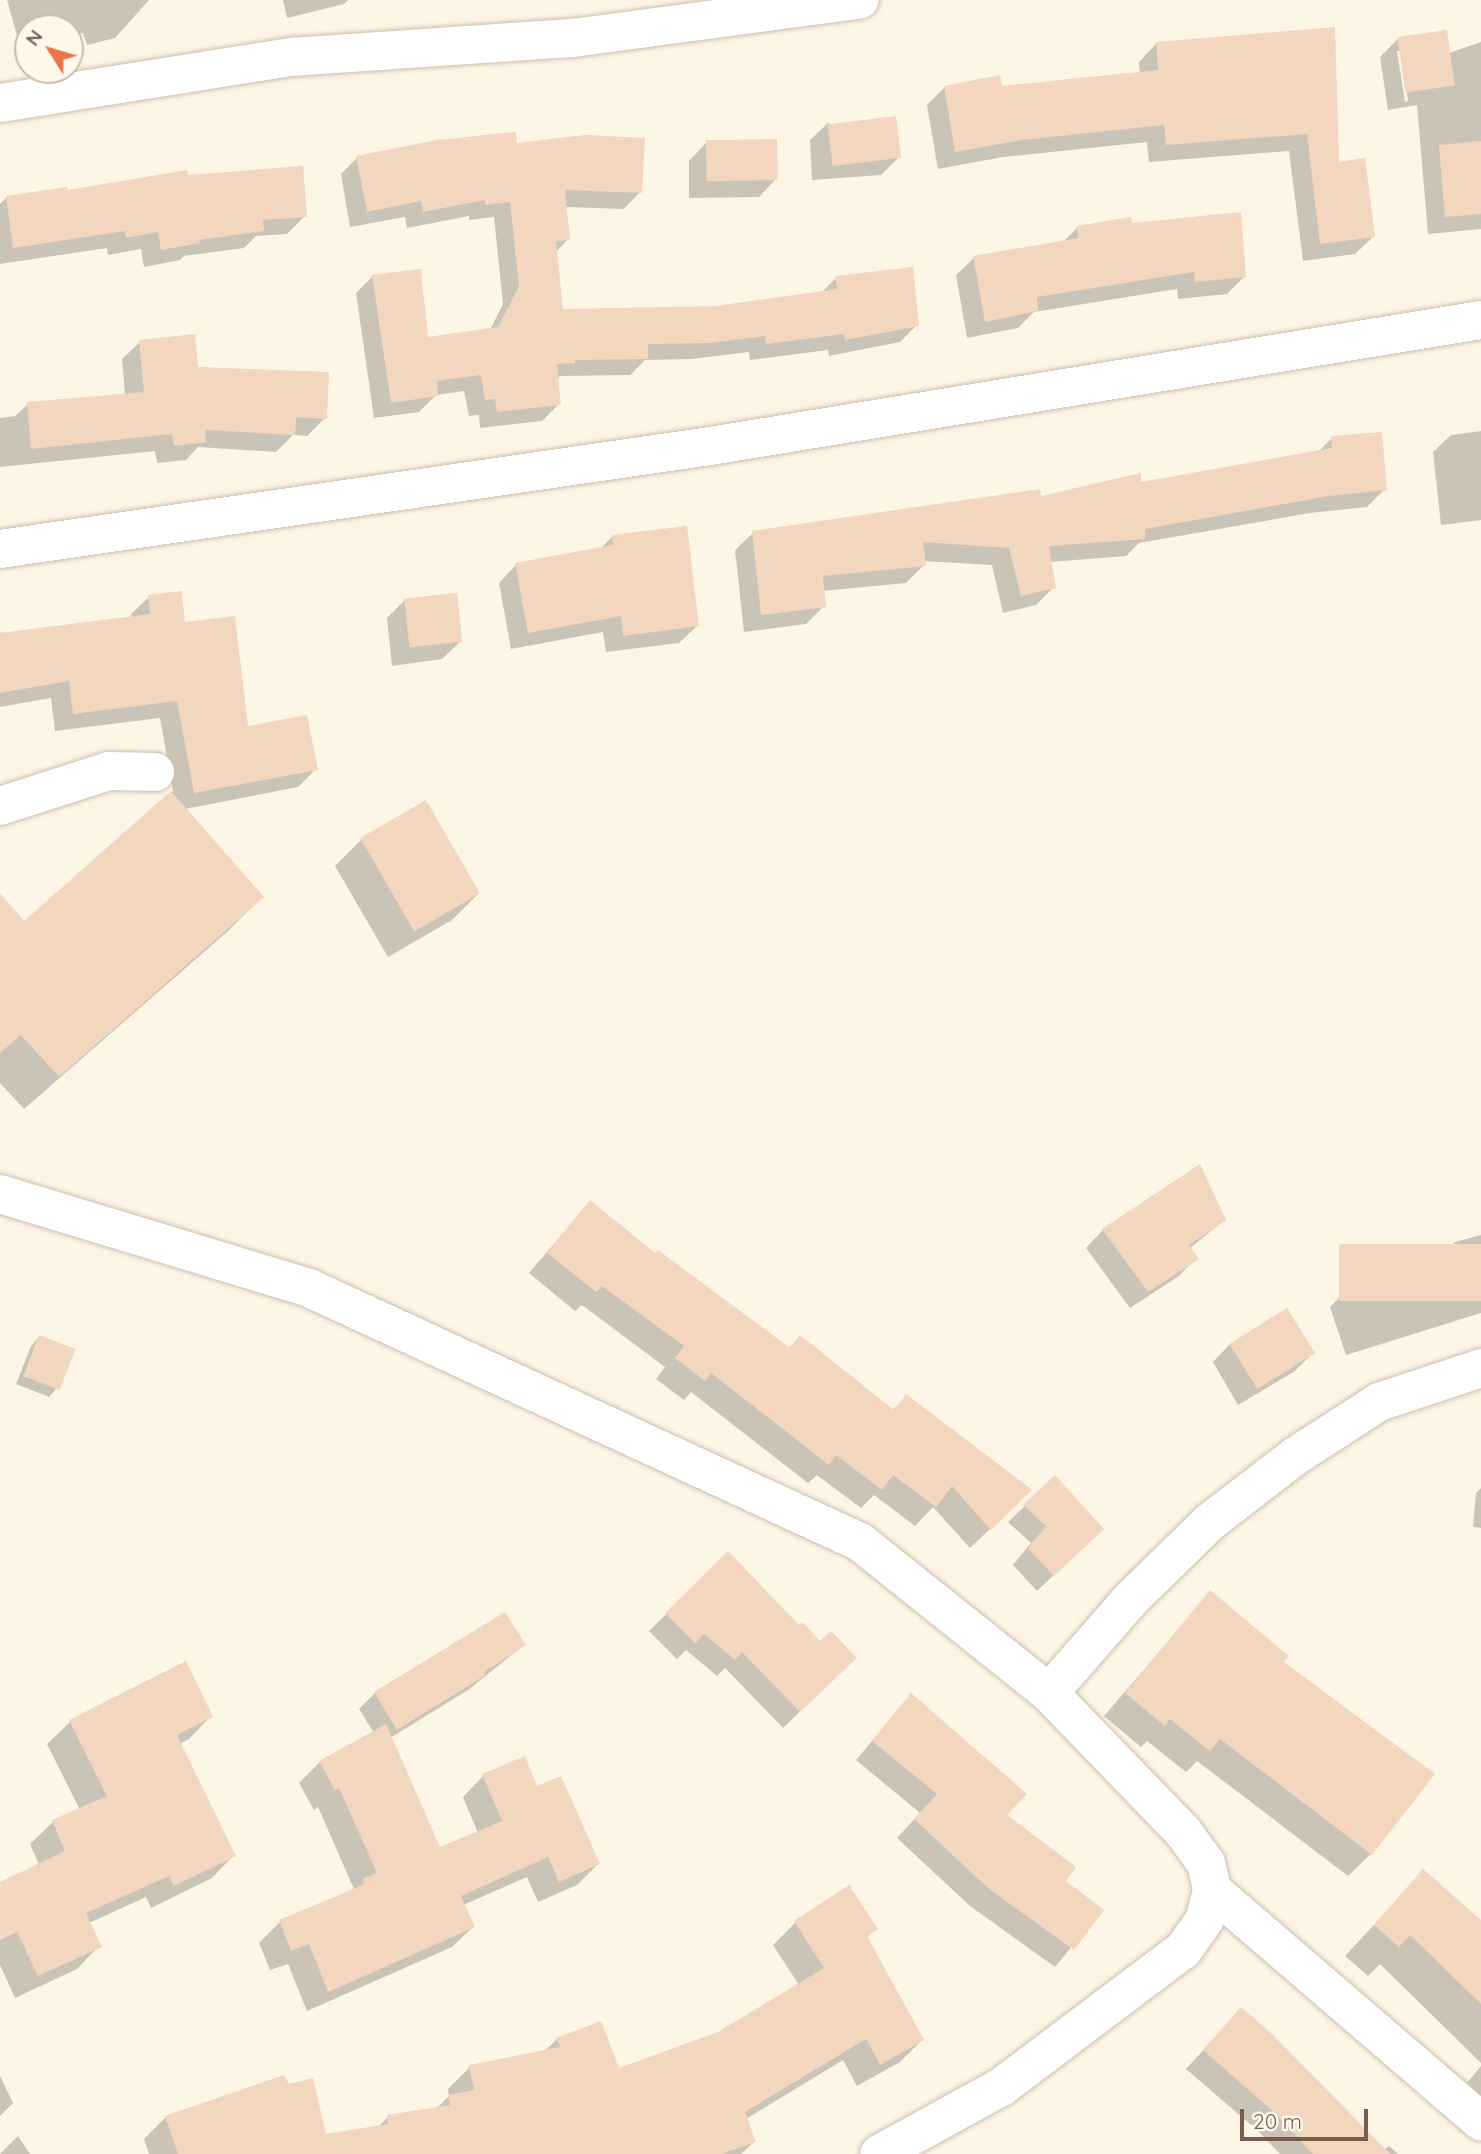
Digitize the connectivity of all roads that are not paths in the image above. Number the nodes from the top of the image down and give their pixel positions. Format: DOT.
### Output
graph roads {
  1 [pos="841,1"];
  2 [pos="4,93"];
  3 [pos="1481,320"];
  4 [pos="0,549"];
  5 [pos="155,772"];
  6 [pos="0,806"];
  7 [pos="0,1194"];
  8 [pos="1481,1368"];
  9 [pos="1049,1693"];
  10 [pos="1212,1890"];
  11 [pos="1481,2121"];
  12 [pos="879,2154"];
  1 -- 2 [label="street"];
  3 -- 4 [label="street"];
  5 -- 6 [label="street"];
  7 -- 9 [label="street"];
  8 -- 9 [label="street"];
  9 -- 10 [label="street"];
  10 -- 11 [label="street"];
  10 -- 12 [label="street"];
}
